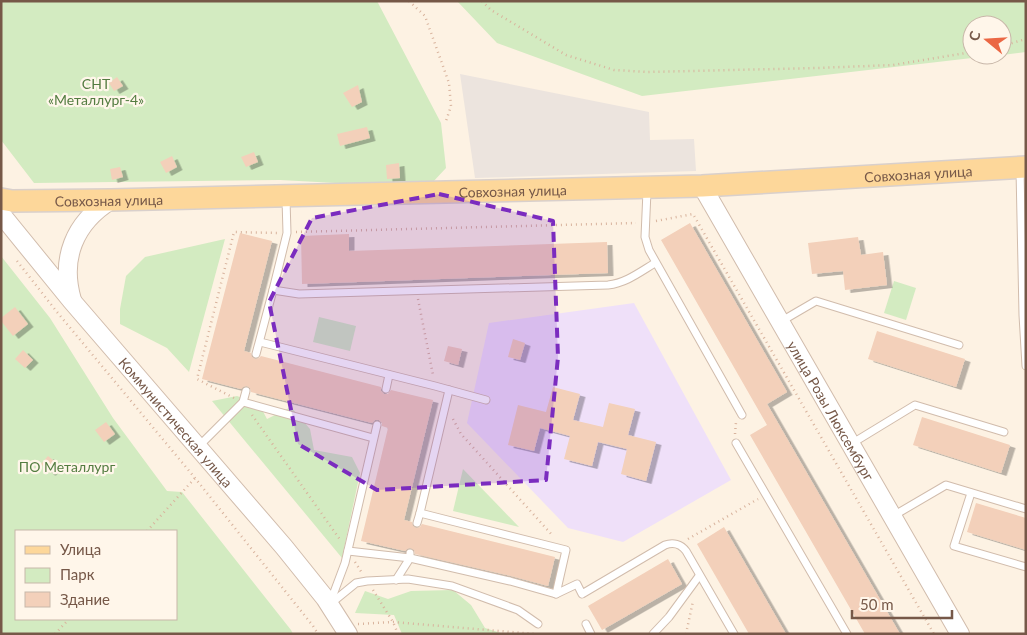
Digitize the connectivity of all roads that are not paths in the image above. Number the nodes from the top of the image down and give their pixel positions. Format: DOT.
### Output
graph roads {
  1 [pos="1023,167"];
  2 [pos="702,186"];
  3 [pos="647,187"];
  4 [pos="286,196"];
  5 [pos="1,199"];
  6 [pos="111,200"];
  7 [pos="1,214"];
  8 [pos="656,263"];
  9 [pos="273,290"];
  10 [pos="73,304"];
  11 [pos="1024,316"];
  12 [pos="780,322"];
  13 [pos="260,342"];
  14 [pos="959,345"];
  15 [pos="256,354"];
  16 [pos="1026,366"];
  17 [pos="389,375"];
  18 [pos="386,388"];
  19 [pos="246,390"];
  20 [pos="449,390"];
  21 [pos="486,400"];
  22 [pos="243,402"];
  23 [pos="739,417"];
  24 [pos="377,425"];
  25 [pos="1004,432"];
  26 [pos="373,438"];
  27 [pos="736,443"];
  28 [pos="850,444"];
  29 [pos="198,447"];
  30 [pos="971,493"];
  31 [pos="1026,509"];
  32 [pos="420,513"];
  33 [pos="892,516"];
  34 [pos="417,523"];
  35 [pos="348,551"];
  36 [pos="410,555"];
  37 [pos="1026,568"];
  38 [pos="700,576"];
  39 [pos="396,580"];
  40 [pos="556,594"];
  41 [pos="329,605"];
  42 [pos="538,624"];
  43 [pos="586,624"];
  44 [pos="345,629"];
  45 [pos="591,634"];
  46 [pos="653,634"];
  47 [pos="734,634"];
  48 [pos="847,634"];
  49 [pos="960,634"];
  1 -- 2 [label="main road, Совхозная улица"];
  1 -- 11 [label="lane"];
  2 -- 3 [label="main road, Совхозная улица"];
  2 -- 12 [label="street, улица Розы Люксембург"];
  3 -- 4 [label="main road, Совхозная улица"];
  3 -- 8 [label="lane"];
  4 -- 6 [label="main road, Совхозная улица"];
  4 -- 9 [label="lane"];
  5 -- 6 [label="main road, Совхозная улица"];
  6 -- 10 [label="street"];
  7 -- 10 [label="street, Коммунистическая улица"];
  8 -- 9 [label="lane"];
  8 -- 23 [label="lane"];
  9 -- 13 [label="lane"];
  10 -- 29 [label="street, Коммунистическая улица"];
  11 -- 16 [label="lane"];
  12 -- 14 [label="lane"];
  12 -- 28 [label="street, улица Розы Люксембург"];
  13 -- 15 [label="lane"];
  13 -- 17 [label="lane"];
  17 -- 18 [label="lane"];
  17 -- 20 [label="lane"];
  19 -- 22 [label="lane"];
  20 -- 21 [label="lane"];
  20 -- 32 [label="lane"];
  22 -- 26 [label="lane"];
  22 -- 29 [label="lane"];
  24 -- 26 [label="lane"];
  25 -- 28 [label="lane"];
  26 -- 35 [label="lane"];
  27 -- 48 [label="lane"];
  28 -- 33 [label="street, улица Розы Люксембург"];
  29 -- 41 [label="street, Коммунистическая улица"];
  30 -- 31 [label="lane"];
  30 -- 33 [label="lane"];
  30 -- 37 [label="lane"];
  32 -- 34 [label="lane"];
  32 -- 40 [label="lane"];
  33 -- 49 [label="street, улица Розы Люксембург"];
  35 -- 36 [label="lane"];
  35 -- 41 [label="lane"];
  36 -- 39 [label="lane"];
  36 -- 40 [label="lane"];
  38 -- 40 [label="lane"];
  38 -- 46 [label="lane"];
  38 -- 47 [label="lane"];
  39 -- 41 [label="lane"];
  39 -- 42 [label="lane"];
  41 -- 44 [label="street, Коммунистическая улица"];
  43 -- 45 [label="lane"];
}
